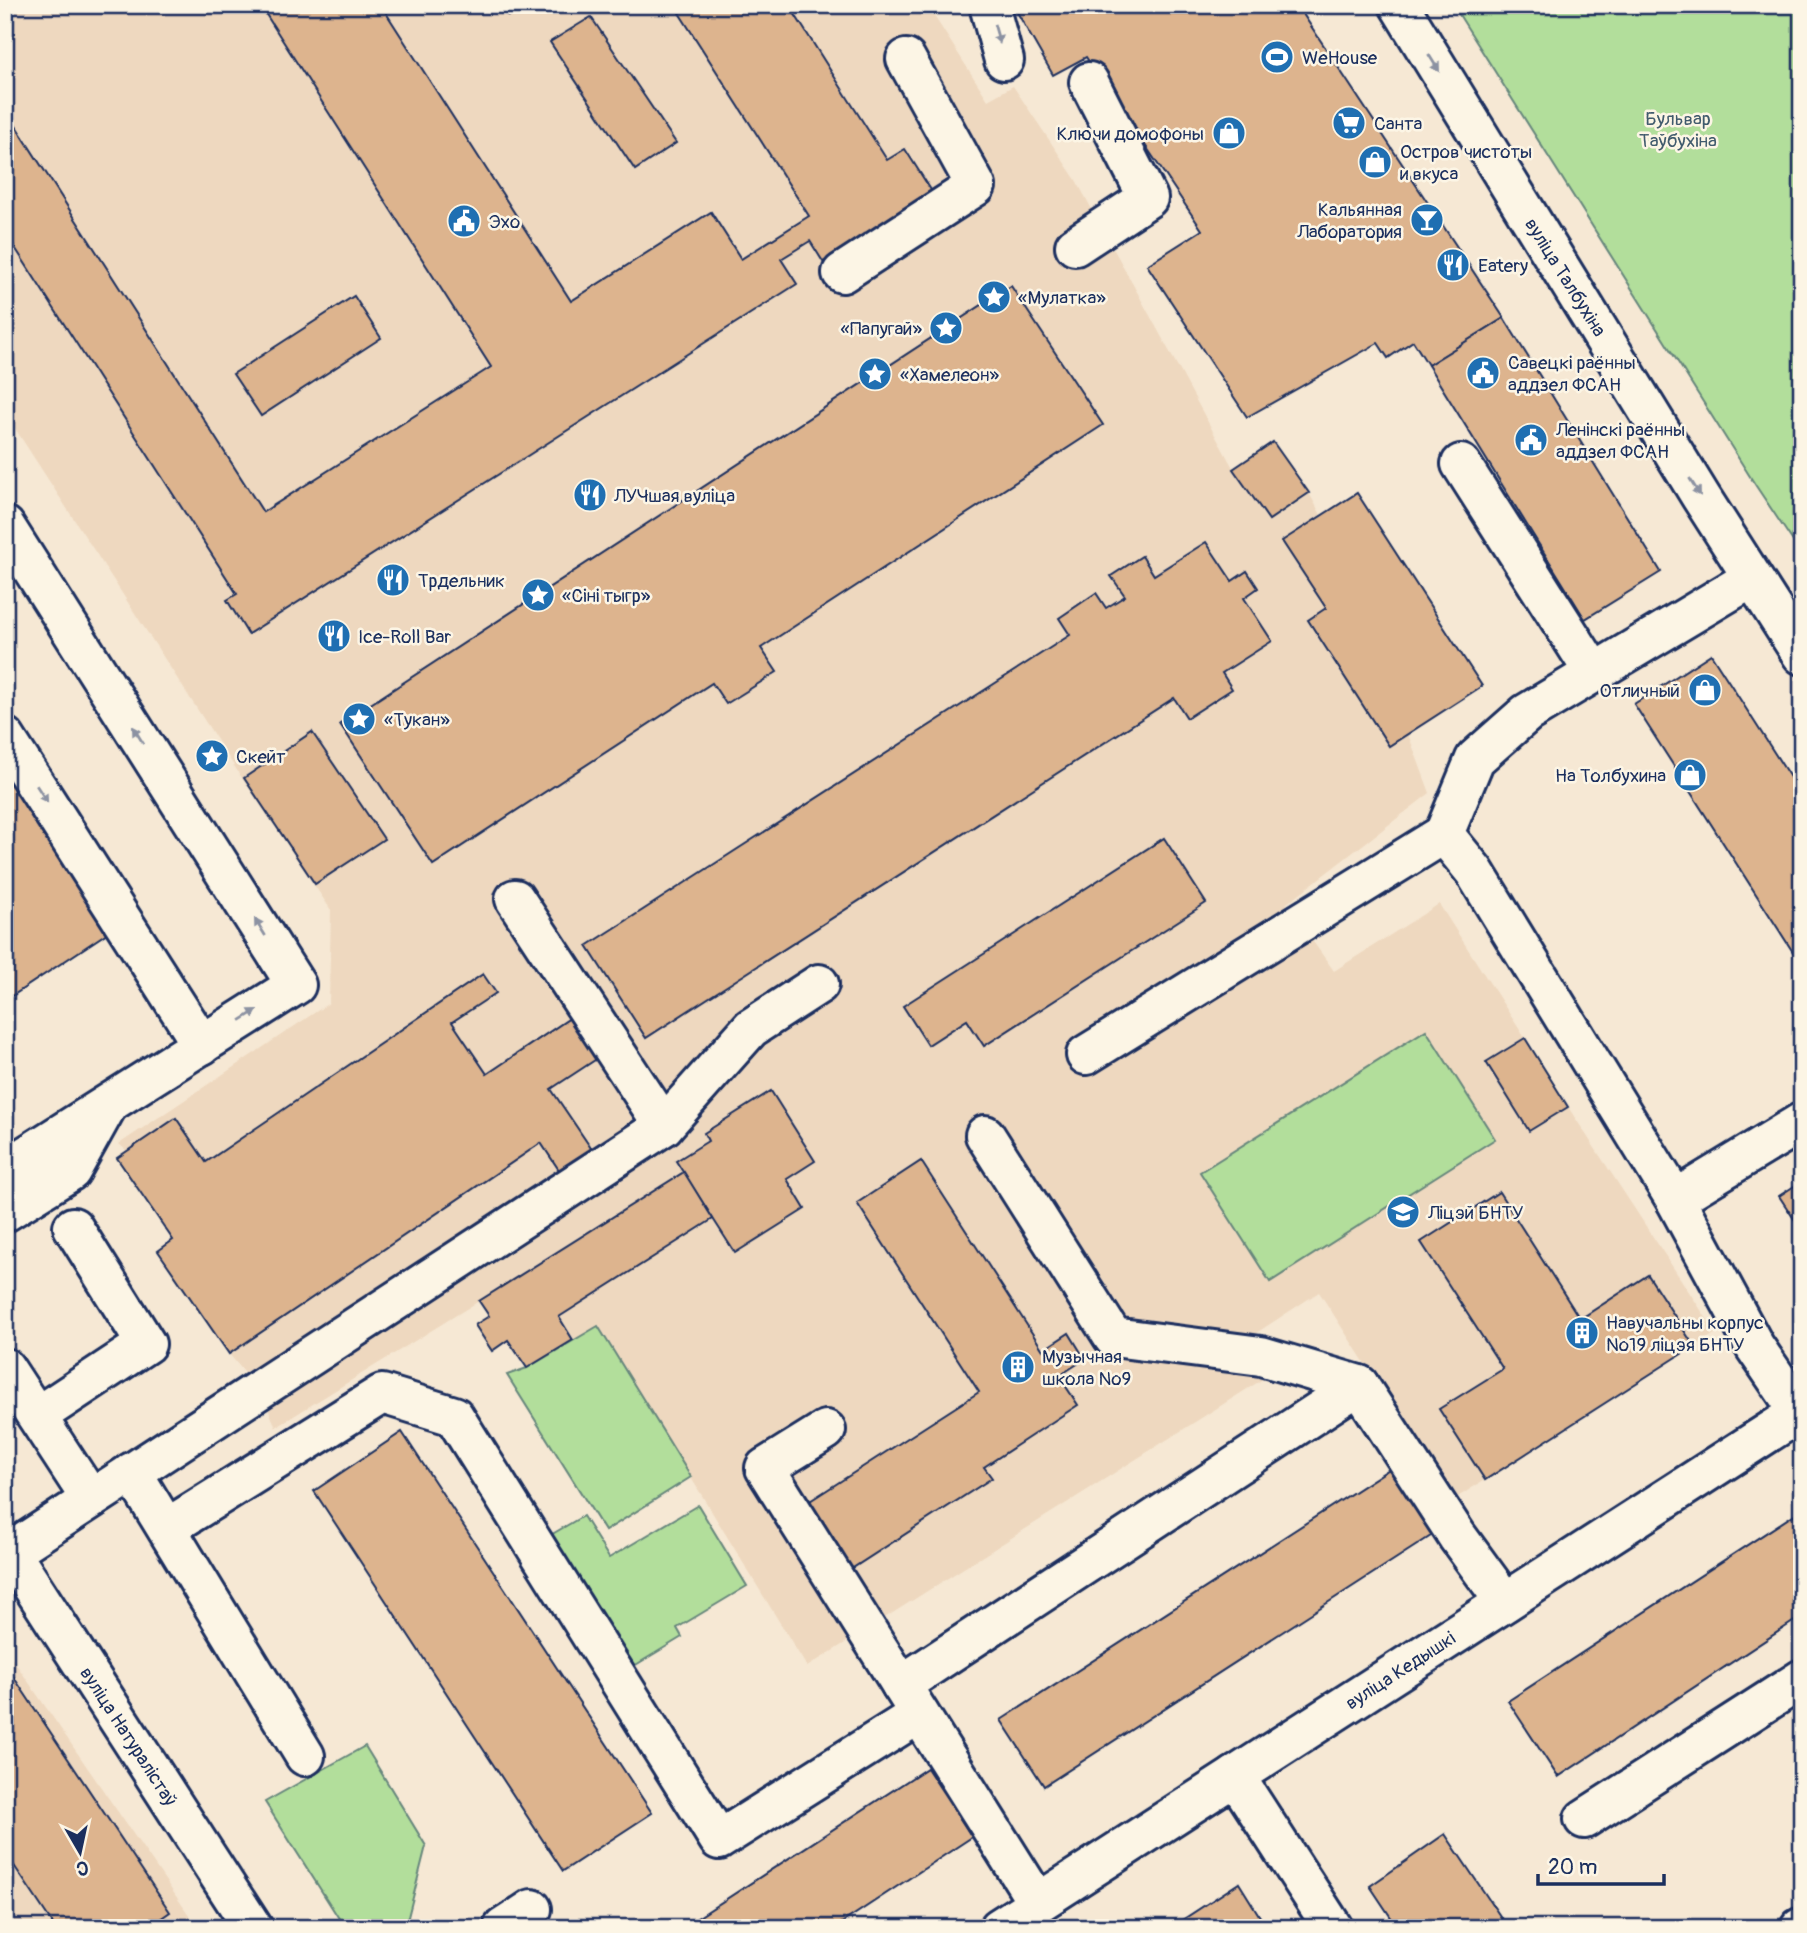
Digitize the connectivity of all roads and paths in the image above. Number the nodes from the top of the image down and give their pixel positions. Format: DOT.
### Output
graph roads {
  1 [pos="1399,5"];
  2 [pos="990,9"];
  3 [pos="906,59"];
  4 [pos="1004,60"];
  5 [pos="1089,82"];
  6 [pos="1075,246"];
  7 [pos="842,272"];
  8 [pos="1461,464"];
  9 [pos="5,526"];
  10 [pos="1752,578"];
  11 [pos="1802,655"];
  12 [pos="1594,673"];
  13 [pos="5,737"];
  14 [pos="1444,834"];
  15 [pos="515,899"];
  16 [pos="819,984"];
  17 [pos="202,1045"];
  18 [pos="1087,1055"];
  19 [pos="109,1104"];
  20 [pos="1802,1122"];
  21 [pos="664,1126"];
  22 [pos="985,1135"];
  23 [pos="5,1169"];
  24 [pos="1675,1199"];
  25 [pos="5,1212"];
  26 [pos="73,1227"];
  27 [pos="5,1368"];
  28 [pos="1359,1385"];
  29 [pos="1801,1414"];
  30 [pos="37,1416"];
  31 [pos="826,1430"];
  32 [pos="132,1472"];
  33 [pos="90,1498"];
  34 [pos="167,1528"];
  35 [pos="8,1548"];
  36 [pos="1505,1602"];
  37 [pos="1802,1679"];
  38 [pos="910,1700"];
  39 [pos="305,1756"];
  40 [pos="1235,1776"];
  41 [pos="1584,1819"];
  42 [pos="1038,1903"];
  43 [pos="253,1928"];
  44 [pos="999,1928"];
  45 [pos="1333,1928"];
  1 -- 10 [label="street, вуліца Талбухіна, one-way"];
  2 -- 4 [label="street, one-way"];
  3 -- 7 [label="street"];
  5 -- 6 [label="street"];
  8 -- 12 [label="street"];
  17 -- 9 [label="street, one-way"];
  10 -- 11 [label="street, вуліца Талбухіна"];
  10 -- 12 [label="street"];
  12 -- 14 [label="street"];
  13 -- 17 [label="street, one-way"];
  14 -- 18 [label="street"];
  14 -- 24 [label="street"];
  15 -- 21 [label="street"];
  16 -- 21 [label="street"];
  17 -- 19 [label="street"];
  19 -- 23 [label="street"];
  19 -- 25 [label="street"];
  20 -- 24 [label="street"];
  21 -- 32 [label="street"];
  22 -- 28 [label="street"];
  24 -- 29 [label="street"];
  26 -- 30 [label="street"];
  27 -- 30 [label="street"];
  28 -- 36 [label="street"];
  28 -- 38 [label="street"];
  29 -- 36 [label="street, вуліца Кедышкі"];
  30 -- 33 [label="street"];
  31 -- 38 [label="street"];
  32 -- 33 [label="street"];
  32 -- 34 [label="street"];
  33 -- 35 [label="street"];
  34 -- 38 [label="street"];
  34 -- 39 [label="street"];
  35 -- 43 [label="street, вуліца Натуралістаў"];
  36 -- 40 [label="street, вуліца Кедышкі"];
  37 -- 41 [label="street"];
  38 -- 42 [label="street"];
  40 -- 42 [label="street, вуліца Кедышкі"];
  40 -- 45 [label="street"];
  42 -- 44 [label="street, вуліца Кедышкі"];
}
